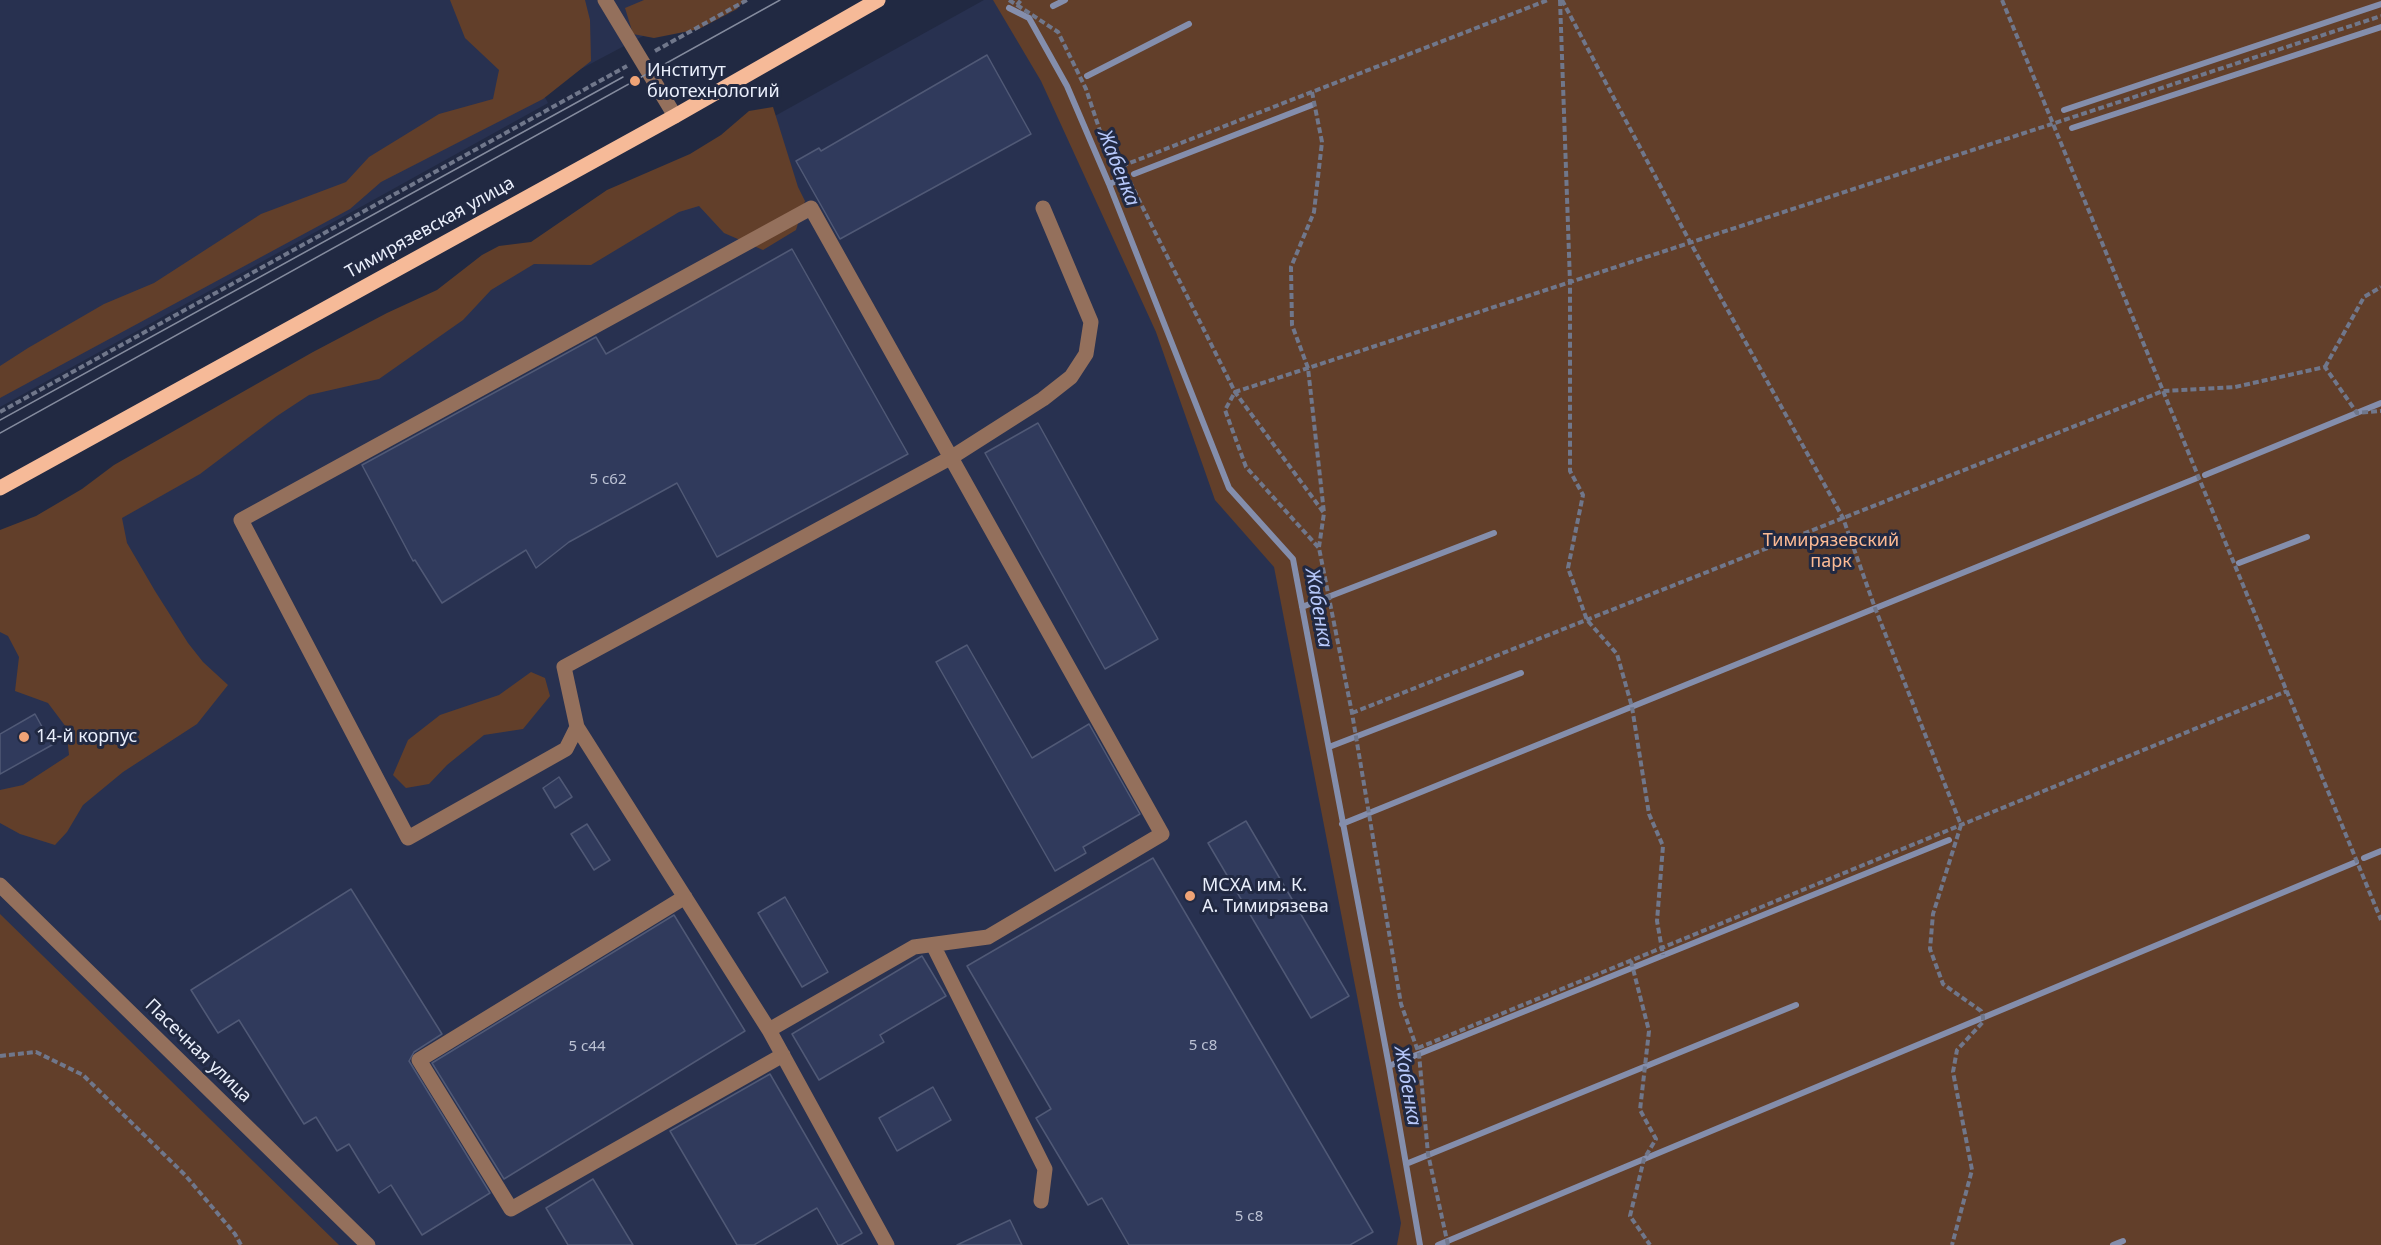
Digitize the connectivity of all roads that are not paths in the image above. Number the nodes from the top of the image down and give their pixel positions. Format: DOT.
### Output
graph roads {
  1 [pos="605,0"];
  2 [pos="878,0"];
  3 [pos="675,116"];
  4 [pos="1043,208"];
  5 [pos="952,457"];
  6 [pos="0,488"];
  7 [pos="577,727"];
  8 [pos="0,885"];
  9 [pos="685,897"];
  10 [pos="933,945"];
  11 [pos="769,1030"];
  12 [pos="783,1054"];
  13 [pos="1041,1201"];
  14 [pos="368,1245"];
  15 [pos="887,1245"];
  1 -- 3 [label="street"];
  2 -- 3 [label="main road, Тимирязевская улица"];
  3 -- 6 [label="main road, Тимирязевская улица"];
  4 -- 5 [label="street"];
  5 -- 7 [label="street"];
  5 -- 7 [label="street"];
  5 -- 10 [label="street"];
  7 -- 9 [label="street"];
  8 -- 14 [label="street, Пасечная улица"];
  9 -- 11 [label="street"];
  9 -- 12 [label="street"];
  10 -- 11 [label="street"];
  10 -- 13 [label="street"];
  11 -- 12 [label="street"];
  12 -- 15 [label="street"];
}
